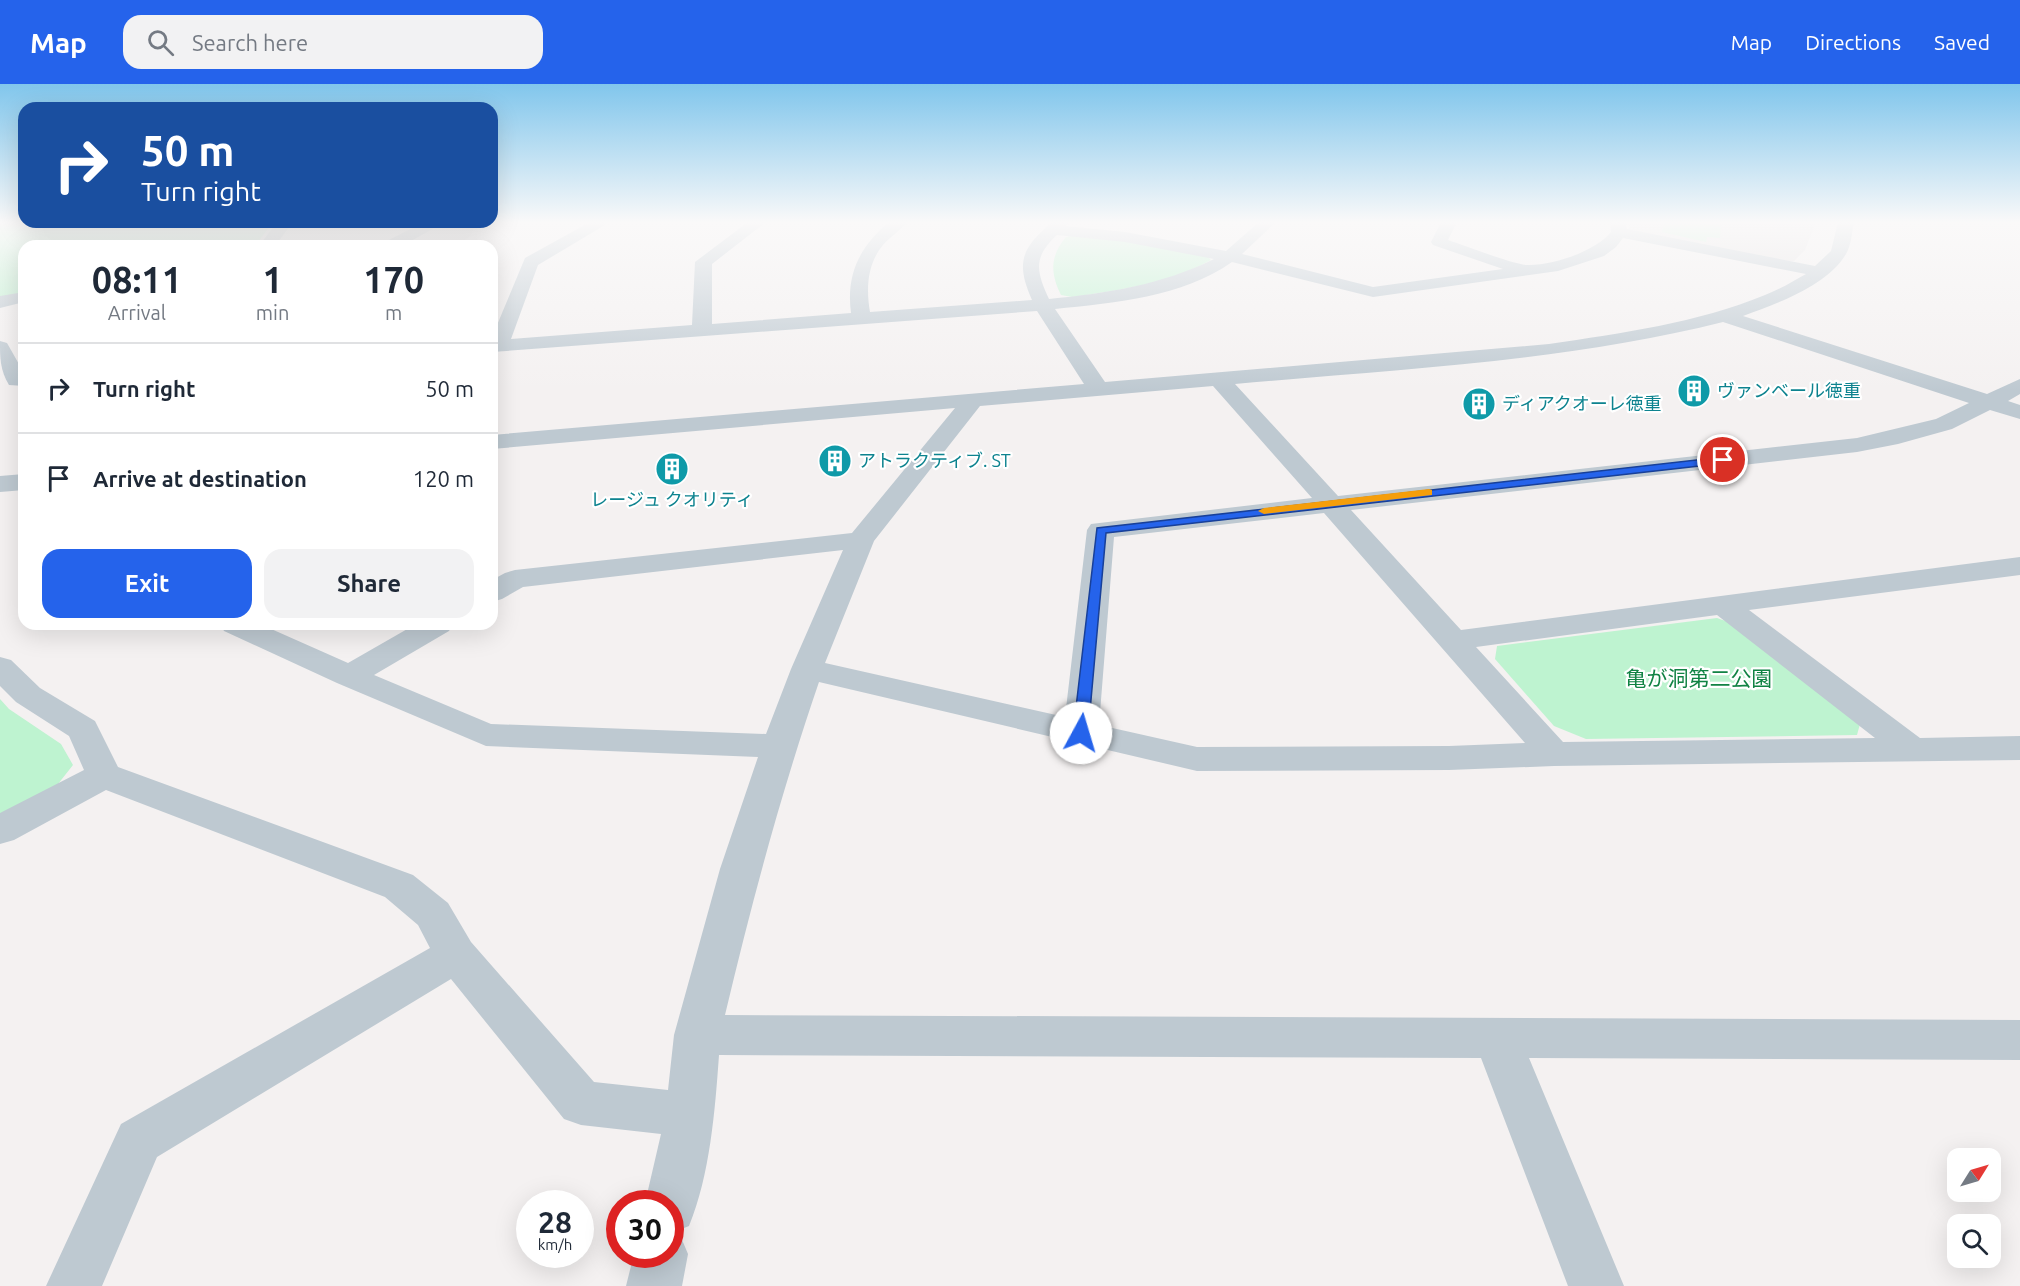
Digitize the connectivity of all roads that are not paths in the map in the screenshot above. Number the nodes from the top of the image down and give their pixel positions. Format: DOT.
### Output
graph roads {
  1 [pos="524,278"];
  2 [pos="704,278"];
  3 [pos="858,278"];
  4 [pos="1032,278"];
  5 [pos="1186,278"];
  6 [pos="1317,278"];
  7 [pos="1474,278"];
  8 [pos="1812,278"];
  9 [pos="18,298"];
  10 [pos="0,302"];
  11 [pos="1042,305"];
  12 [pos="1725,316"];
  13 [pos="861,318"];
  14 [pos="702,330"];
  15 [pos="498,339"];
  16 [pos="498,346"];
  17 [pos="0,347"];
  18 [pos="1220,379"];
  19 [pos="14,381"];
  20 [pos="2020,386"];
  21 [pos="1098,388"];
  22 [pos="974,399"];
  23 [pos="1989,402"];
  24 [pos="2020,412"];
  25 [pos="498,441"];
  26 [pos="18,482"];
  27 [pos="0,484"];
  28 [pos="1329,503"];
  29 [pos="861,540"];
  30 [pos="2020,566"];
  31 [pos="498,589"];
  32 [pos="1723,604"];
  33 [pos="249,630"];
  34 [pos="428,630"];
  35 [pos="1455,640"];
  36 [pos="0,667"];
  37 [pos="807,669"];
  38 [pos="349,676"];
  39 [pos="1081,733"];
  40 [pos="779,746"];
  41 [pos="2020,748"];
  42 [pos="1912,749"];
  43 [pos="1554,754"];
  44 [pos="104,775"];
  45 [pos="0,830"];
  46 [pos="456,954"];
  47 [pos="698,1035"];
  48 [pos="1497,1038"];
  49 [pos="2020,1040"];
  50 [pos="690,1115"];
  51 [pos="674,1190"];
  52 [pos="658,1268"];
  53 [pos="74,1286"];
  54 [pos="654,1286"];
  55 [pos="1596,1286"];
  1 -- 15 [label="street"];
  2 -- 14 [label="street"];
  3 -- 13 [label="street"];
  4 -- 11 [label="street"];
  5 -- 11 [label="street"];
  6 -- 7 [label="street"];
  8 -- 12 [label="street"];
  9 -- 10 [label="street"];
  11 -- 13 [label="street"];
  11 -- 21 [label="street"];
  12 -- 18 [label="street"];
  12 -- 23 [label="street"];
  13 -- 14 [label="street"];
  14 -- 16 [label="street"];
  17 -- 19 [label="street"];
  18 -- 21 [label="street"];
  18 -- 28 [label="street"];
  20 -- 23 [label="street"];
  21 -- 22 [label="street"];
  22 -- 25 [label="street"];
  22 -- 29 [label="street"];
  23 -- 24 [label="street"];
  23 -- 28 [label="street"];
  26 -- 27 [label="street"];
  28 -- 35 [label="street"];
  28 -- 39 [label="street"];
  29 -- 31 [label="street"];
  29 -- 37 [label="street"];
  30 -- 32 [label="street"];
  32 -- 35 [label="street"];
  32 -- 42 [label="street"];
  33 -- 38 [label="street"];
  34 -- 38 [label="street"];
  35 -- 43 [label="street"];
  36 -- 44 [label="street"];
  37 -- 39 [label="street"];
  37 -- 40 [label="street"];
  38 -- 40 [label="street"];
  39 -- 43 [label="street"];
  40 -- 47 [label="street"];
  41 -- 42 [label="street"];
  42 -- 43 [label="street"];
  44 -- 45 [label="street"];
  44 -- 46 [label="street"];
  46 -- 50 [label="street"];
  46 -- 53 [label="street"];
  47 -- 48 [label="street"];
  47 -- 50 [label="street"];
  48 -- 49 [label="street"];
  48 -- 55 [label="street"];
  50 -- 51 [label="street"];
  52 -- 54 [label="street"];
}
